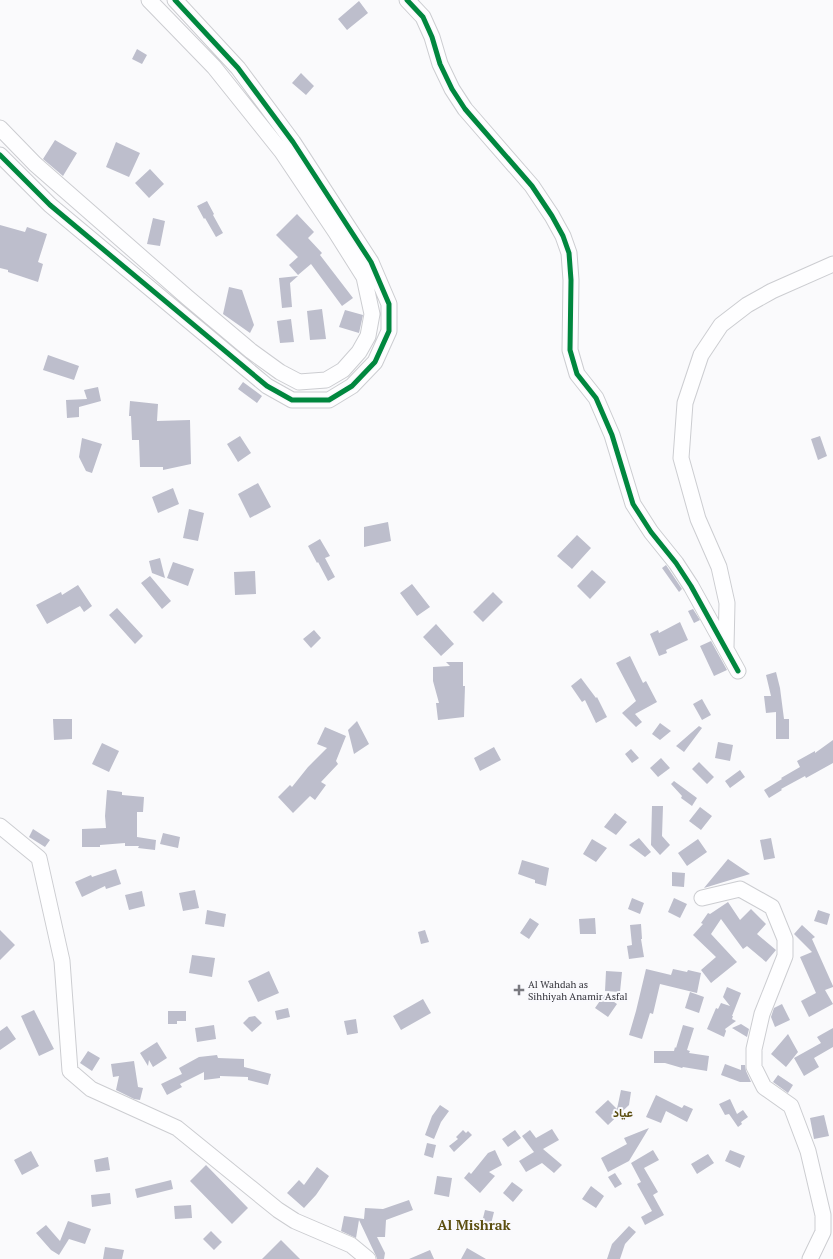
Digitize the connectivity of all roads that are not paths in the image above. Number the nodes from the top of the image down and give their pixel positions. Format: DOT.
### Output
graph roads {
  1 [pos="149,0"];
  2 [pos="175,0"];
  3 [pos="407,0"];
  4 [pos="0,128"];
  5 [pos="0,155"];
  6 [pos="833,264"];
  7 [pos="726,648"];
  8 [pos="738,671"];
  9 [pos="0,826"];
  10 [pos="702,898"];
  11 [pos="368,1259"];
  12 [pos="810,1259"];
  1 -- 4 [label="street"];
  2 -- 5 [label="street"];
  3 -- 7 [label="street"];
  6 -- 7 [label="street"];
  7 -- 8 [label="street"];
  9 -- 11 [label="street"];
  10 -- 12 [label="street"];
}
